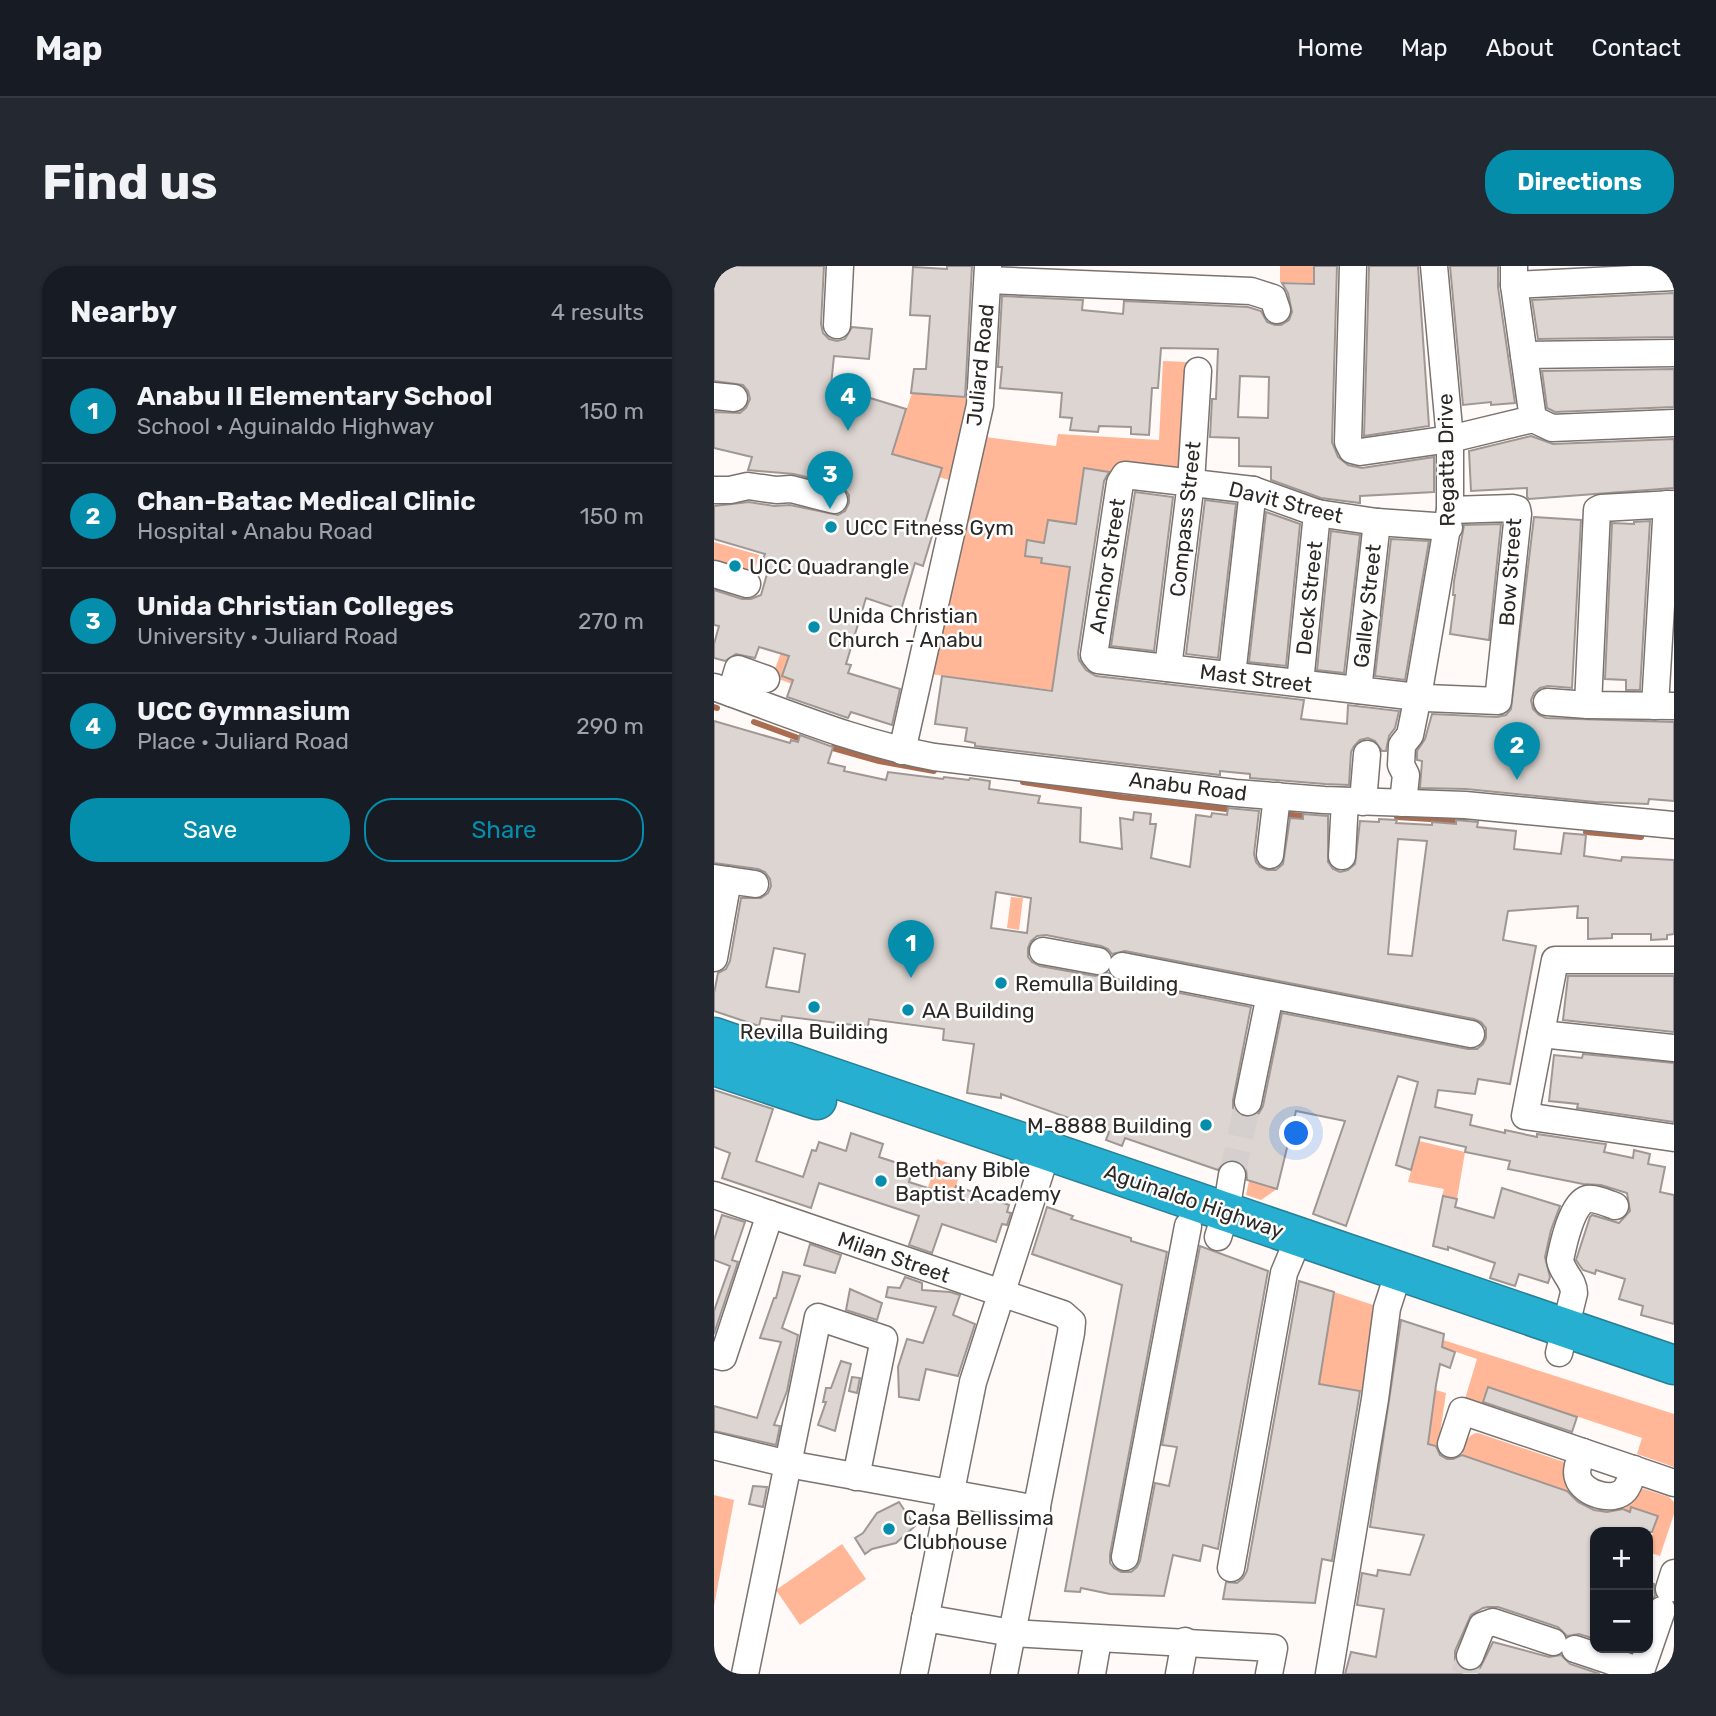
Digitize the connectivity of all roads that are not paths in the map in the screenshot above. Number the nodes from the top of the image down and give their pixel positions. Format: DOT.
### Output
graph roads {
  1 [pos="840,266"];
  2 [pos="1353,266"];
  3 [pos="1434,266"];
  4 [pos="988,273"];
  5 [pos="1586,273"];
  6 [pos="1660,273"];
  7 [pos="1514,275"];
  8 [pos="1277,310"];
  9 [pos="837,325"];
  10 [pos="1674,353"];
  11 [pos="1524,355"];
  12 [pos="1198,371"];
  13 [pos="1533,419"];
  14 [pos="1674,423"];
  15 [pos="1450,439"];
  16 [pos="1125,475"];
  17 [pos="1191,482"];
  18 [pos="1253,490"];
  19 [pos="714,491"];
  20 [pos="834,500"];
  21 [pos="1670,504"];
  22 [pos="1317,513"];
  23 [pos="1449,518"];
  24 [pos="1377,522"];
  25 [pos="714,574"];
  26 [pos="747,583"];
  27 [pos="1096,658"];
  28 [pos="1168,668"];
  29 [pos="1232,676"];
  30 [pos="766,679"];
  31 [pos="1300,683"];
  32 [pos="722,690"];
  33 [pos="1358,690"];
  34 [pos="1418,696"];
  35 [pos="1498,701"];
  36 [pos="1547,702"];
  37 [pos="1588,705"];
  38 [pos="1665,706"];
  39 [pos="902,751"];
  40 [pos="1367,754"];
  41 [pos="1277,796"];
  42 [pos="1354,801"];
  43 [pos="1402,803"];
  44 [pos="1674,825"];
  45 [pos="1270,855"];
  46 [pos="1342,856"];
  47 [pos="721,879"];
  48 [pos="755,884"];
  49 [pos="1042,951"];
  50 [pos="714,958"];
  51 [pos="1674,960"];
  52 [pos="1270,995"];
  53 [pos="1471,1034"];
  54 [pos="1541,1034"];
  55 [pos="714,1037"];
  56 [pos="1674,1048"];
  57 [pos="714,1066"];
  58 [pos="1248,1101"];
  59 [pos="1674,1138"];
  60 [pos="1043,1163"];
  61 [pos="1232,1175"];
  62 [pos="714,1195"];
  63 [pos="1615,1206"];
  64 [pos="770,1214"];
  65 [pos="1211,1225"];
  66 [pos="1293,1249"];
  67 [pos="1395,1283"];
  68 [pos="1001,1293"];
  69 [pos="1563,1340"];
  70 [pos="714,1355"];
  71 [pos="1674,1365"];
  72 [pos="1674,1392"];
  73 [pos="1451,1444"];
  74 [pos="714,1446"];
  75 [pos="788,1464"];
  76 [pos="856,1477"];
  77 [pos="1674,1483"];
  78 [pos="951,1495"];
  79 [pos="1037,1509"];
  80 [pos="1125,1556"];
  81 [pos="1231,1568"];
  82 [pos="1668,1590"];
  83 [pos="925,1618"];
  84 [pos="1012,1633"];
  85 [pos="1098,1640"];
  86 [pos="1185,1641"];
  87 [pos="1470,1656"];
  88 [pos="1641,1672"];
  89 [pos="745,1674"];
  90 [pos="914,1674"];
  91 [pos="1004,1674"];
  92 [pos="1092,1674"];
  93 [pos="1179,1674"];
  94 [pos="1269,1674"];
  95 [pos="1329,1674"];
  1 -- 9 [label="street"];
  2 -- 15 [label="street"];
  3 -- 15 [label="street, Regatta Drive"];
  4 -- 8 [label="street"];
  4 -- 39 [label="street, Juliard Road"];
  5 -- 6 [label="street"];
  5 -- 7 [label="street"];
  7 -- 11 [label="street"];
  10 -- 11 [label="street"];
  11 -- 13 [label="street"];
  12 -- 17 [label="street, Compass Street"];
  13 -- 14 [label="street"];
  13 -- 15 [label="street"];
  15 -- 23 [label="street, Regatta Drive"];
  16 -- 17 [label="street, Davit Street"];
  16 -- 27 [label="street, Anchor Street"];
  17 -- 18 [label="street, Davit Street"];
  17 -- 28 [label="street, Compass Street"];
  18 -- 22 [label="street, Davit Street"];
  18 -- 29 [label="street"];
  19 -- 20 [label="street"];
  21 -- 37 [label="street"];
  21 -- 38 [label="street"];
  22 -- 24 [label="street, Davit Street"];
  22 -- 31 [label="street, Deck Street"];
  23 -- 24 [label="street, Davit Street"];
  23 -- 34 [label="street, Regatta Drive"];
  23 -- 35 [label="street, Bow Street"];
  24 -- 33 [label="street, Galley Street"];
  25 -- 26 [label="street"];
  27 -- 28 [label="street, Mast Street"];
  28 -- 29 [label="street, Mast Street"];
  29 -- 31 [label="street, Mast Street"];
  30 -- 32 [label="street"];
  31 -- 33 [label="street, Mast Street"];
  32 -- 39 [label="street, Anabu Road"];
  33 -- 34 [label="street, Mast Street"];
  34 -- 35 [label="street, Mast Street"];
  34 -- 43 [label="street, Regatta Drive"];
  36 -- 37 [label="street"];
  37 -- 38 [label="street"];
  39 -- 41 [label="street, Anabu Road"];
  40 -- 42 [label="street"];
  41 -- 42 [label="street, Anabu Road"];
  41 -- 45 [label="street"];
  42 -- 43 [label="street, Anabu Road"];
  42 -- 46 [label="street"];
  43 -- 44 [label="street, Anabu Road"];
  47 -- 48 [label="street"];
  47 -- 50 [label="street"];
  49 -- 52 [label="street"];
  51 -- 54 [label="street"];
  52 -- 53 [label="street"];
  52 -- 58 [label="street"];
  54 -- 56 [label="street"];
  54 -- 59 [label="street"];
  55 -- 60 [label="highway, Aguinaldo Highway"];
  57 -- 60 [label="highway, Aguinaldo Highway"];
  60 -- 65 [label="highway, Aguinaldo Highway"];
  60 -- 68 [label="street"];
  61 -- 65 [label="street"];
  62 -- 64 [label="street, Milan Street"];
  63 -- 69 [label="street"];
  64 -- 68 [label="street, Milan Street"];
  64 -- 70 [label="street"];
  65 -- 66 [label="highway, Aguinaldo Highway"];
  65 -- 80 [label="street"];
  66 -- 67 [label="highway, Aguinaldo Highway"];
  66 -- 81 [label="street"];
  67 -- 69 [label="highway, Aguinaldo Highway"];
  67 -- 95 [label="street"];
  68 -- 78 [label="street"];
  68 -- 79 [label="street, Milan Street"];
  69 -- 71 [label="highway, Aguinaldo Highway"];
  69 -- 72 [label="highway, Aguinaldo Highway"];
  73 -- 77 [label="street"];
  74 -- 75 [label="street"];
  75 -- 76 [label="street"];
  75 -- 76 [label="street"];
  75 -- 89 [label="street"];
  76 -- 78 [label="street"];
  78 -- 79 [label="street"];
  78 -- 83 [label="street"];
  79 -- 84 [label="street"];
  82 -- 88 [label="street"];
  83 -- 84 [label="street"];
  83 -- 90 [label="street"];
  84 -- 85 [label="street"];
  84 -- 91 [label="street"];
  85 -- 86 [label="street"];
  85 -- 92 [label="street"];
  86 -- 93 [label="street"];
  86 -- 94 [label="street"];
  87 -- 88 [label="street"];
}
